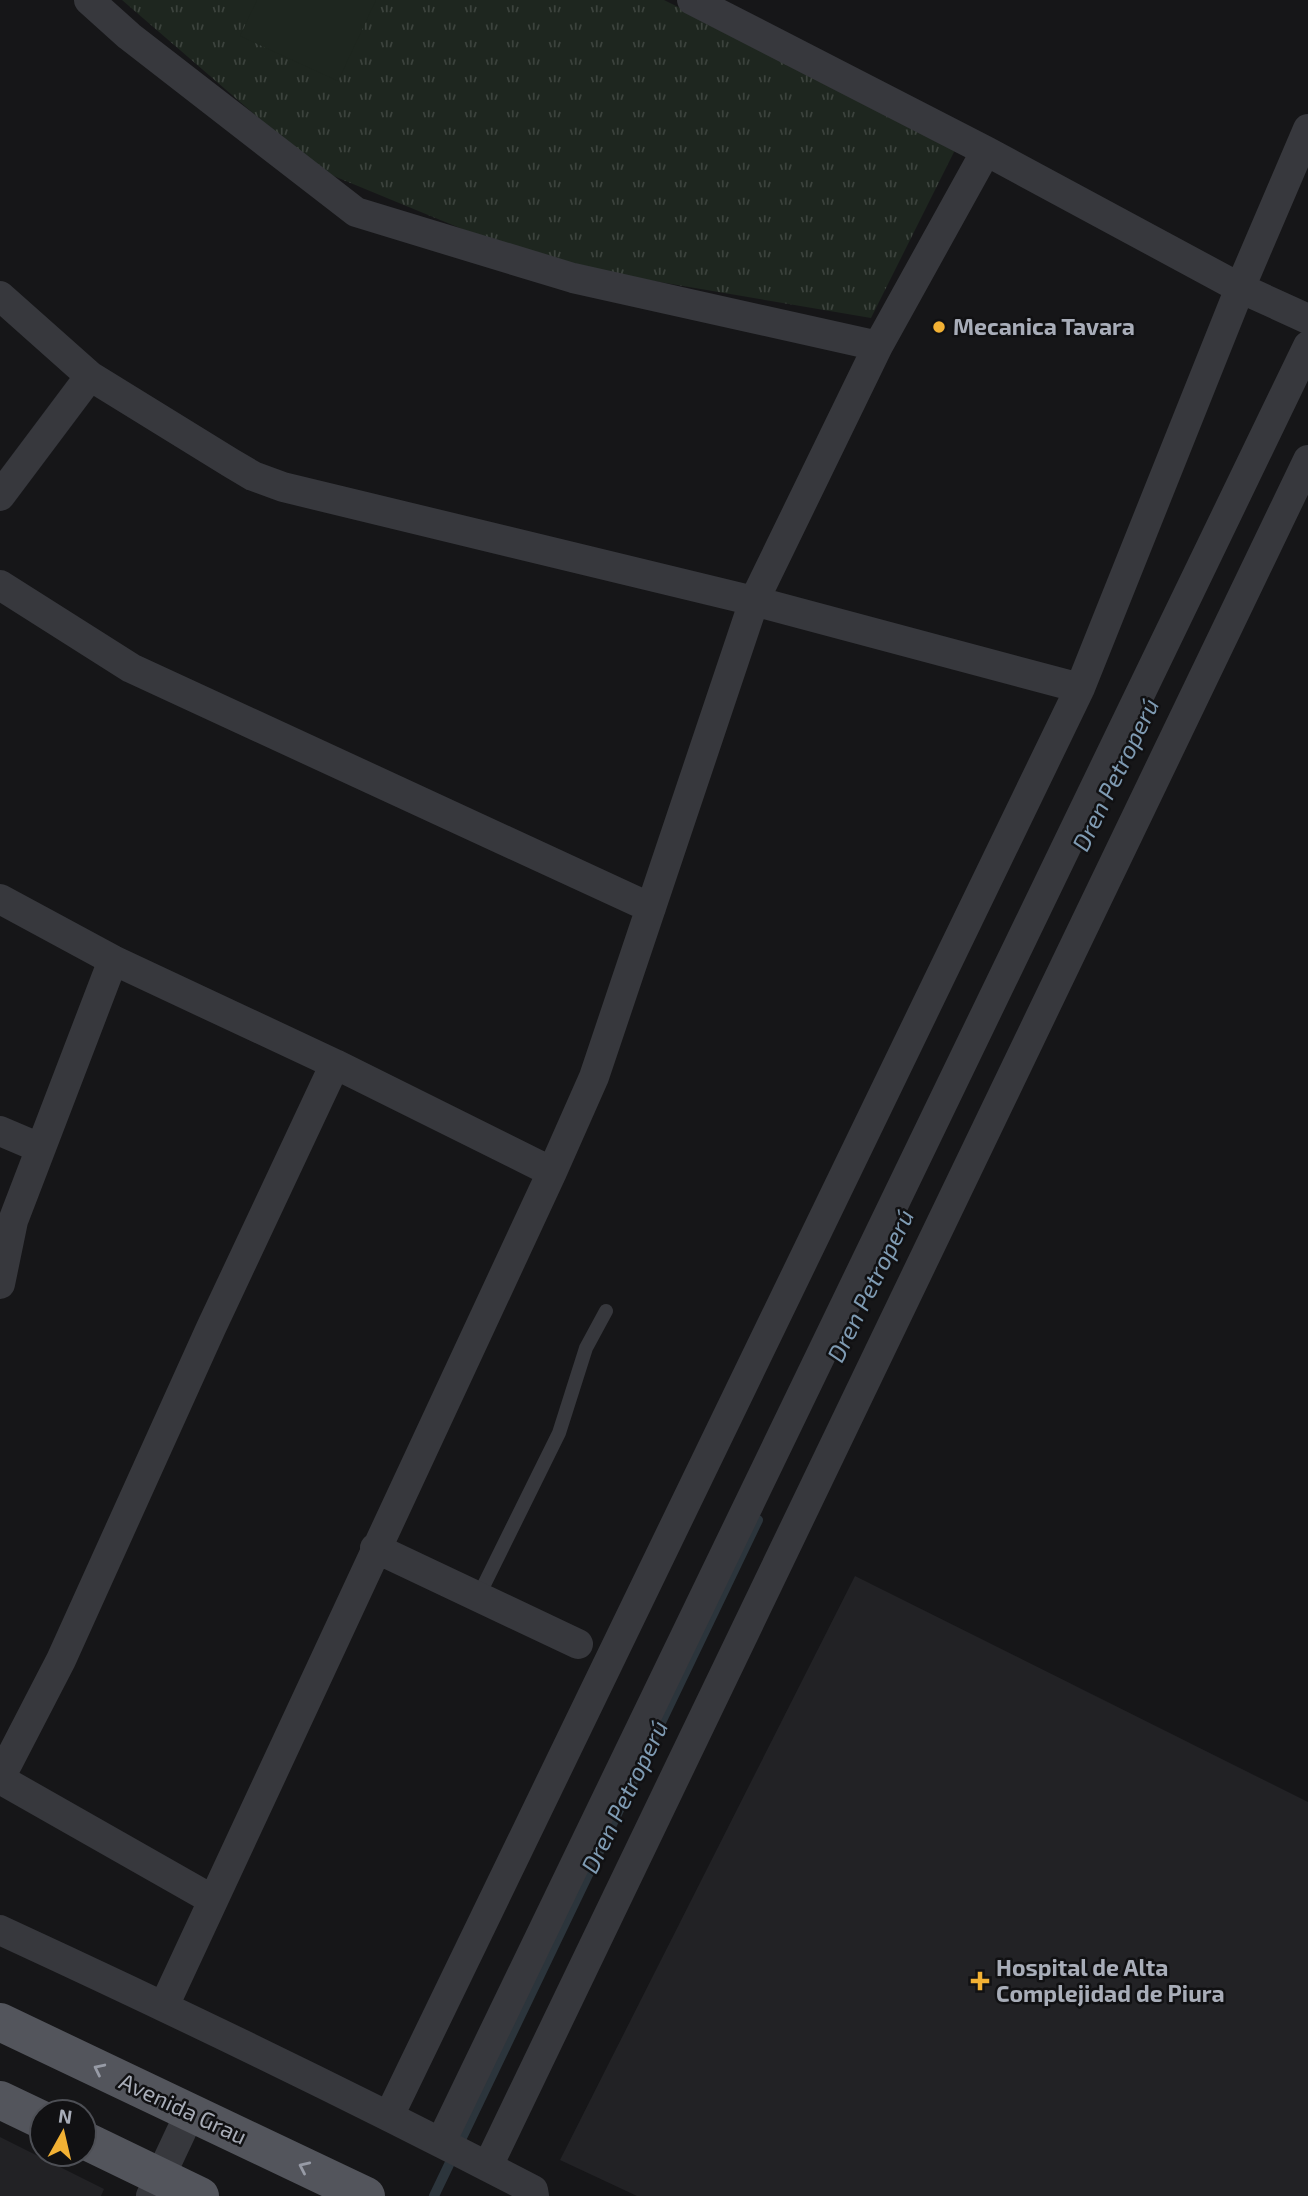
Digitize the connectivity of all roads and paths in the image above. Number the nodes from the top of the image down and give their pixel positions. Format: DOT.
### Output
graph roads {
  1 [pos="89,0"];
  2 [pos="692,0"];
  3 [pos="1308,129"];
  4 [pos="986,150"];
  5 [pos="1240,288"];
  6 [pos="0,296"];
  7 [pos="1308,319"];
  8 [pos="878,346"];
  9 [pos="1308,346"];
  10 [pos="90,376"];
  11 [pos="1308,460"];
  12 [pos="0,496"];
  13 [pos="0,584"];
  14 [pos="754,601"];
  15 [pos="1080,688"];
  16 [pos="0,899"];
  17 [pos="651,908"];
  18 [pos="113,960"];
  19 [pos="335,1064"];
  20 [pos="0,1131"];
  21 [pos="40,1148"];
  22 [pos="552,1172"];
  23 [pos="0,1284"];
  24 [pos="606,1311"];
  25 [pos="376,1548"];
  26 [pos="478,1597"];
  27 [pos="578,1644"];
  28 [pos="0,1779"];
  29 [pos="213,1900"];
  30 [pos="0,1930"];
  31 [pos="164,2006"];
  32 [pos="0,2022"];
  33 [pos="0,2100"];
  34 [pos="28,2113"];
  35 [pos="190,2113"];
  36 [pos="389,2116"];
  37 [pos="441,2142"];
  38 [pos="98,2149"];
  39 [pos="488,2166"];
  40 [pos="155,2186"];
  41 [pos="200,2196"];
  42 [pos="366,2196"];
  43 [pos="534,2196"];
  1 -- 8 [label="street"];
  2 -- 4 [label="street"];
  3 -- 5 [label="street"];
  4 -- 5 [label="street"];
  4 -- 8 [label="street"];
  5 -- 7 [label="street"];
  5 -- 15 [label="street"];
  6 -- 10 [label="street"];
  8 -- 14 [label="street"];
  9 -- 37 [label="street"];
  10 -- 12 [label="street"];
  10 -- 14 [label="street"];
  11 -- 39 [label="street"];
  13 -- 17 [label="street"];
  14 -- 15 [label="street"];
  14 -- 17 [label="street"];
  15 -- 36 [label="street"];
  16 -- 18 [label="street"];
  17 -- 22 [label="street"];
  18 -- 19 [label="street"];
  18 -- 21 [label="street"];
  19 -- 22 [label="street"];
  19 -- 28 [label="street"];
  20 -- 21 [label="street"];
  21 -- 23 [label="street"];
  22 -- 25 [label="street"];
  24 -- 26 [label="lane"];
  25 -- 26 [label="street"];
  25 -- 29 [label="street"];
  26 -- 27 [label="street"];
  28 -- 29 [label="street"];
  29 -- 31 [label="street"];
  30 -- 31 [label="street"];
  31 -- 36 [label="street"];
  35 -- 32 [label="main road, Avenida Grau, one-way"];
  33 -- 34 [label="main road"];
  35 -- 40 [label="street"];
  42 -- 35 [label="main road, Avenida Grau, one-way"];
  36 -- 37 [label="street"];
  37 -- 39 [label="street"];
  38 -- 40 [label="main road"];
  39 -- 43 [label="street"];
  40 -- 41 [label="main road"];
}
